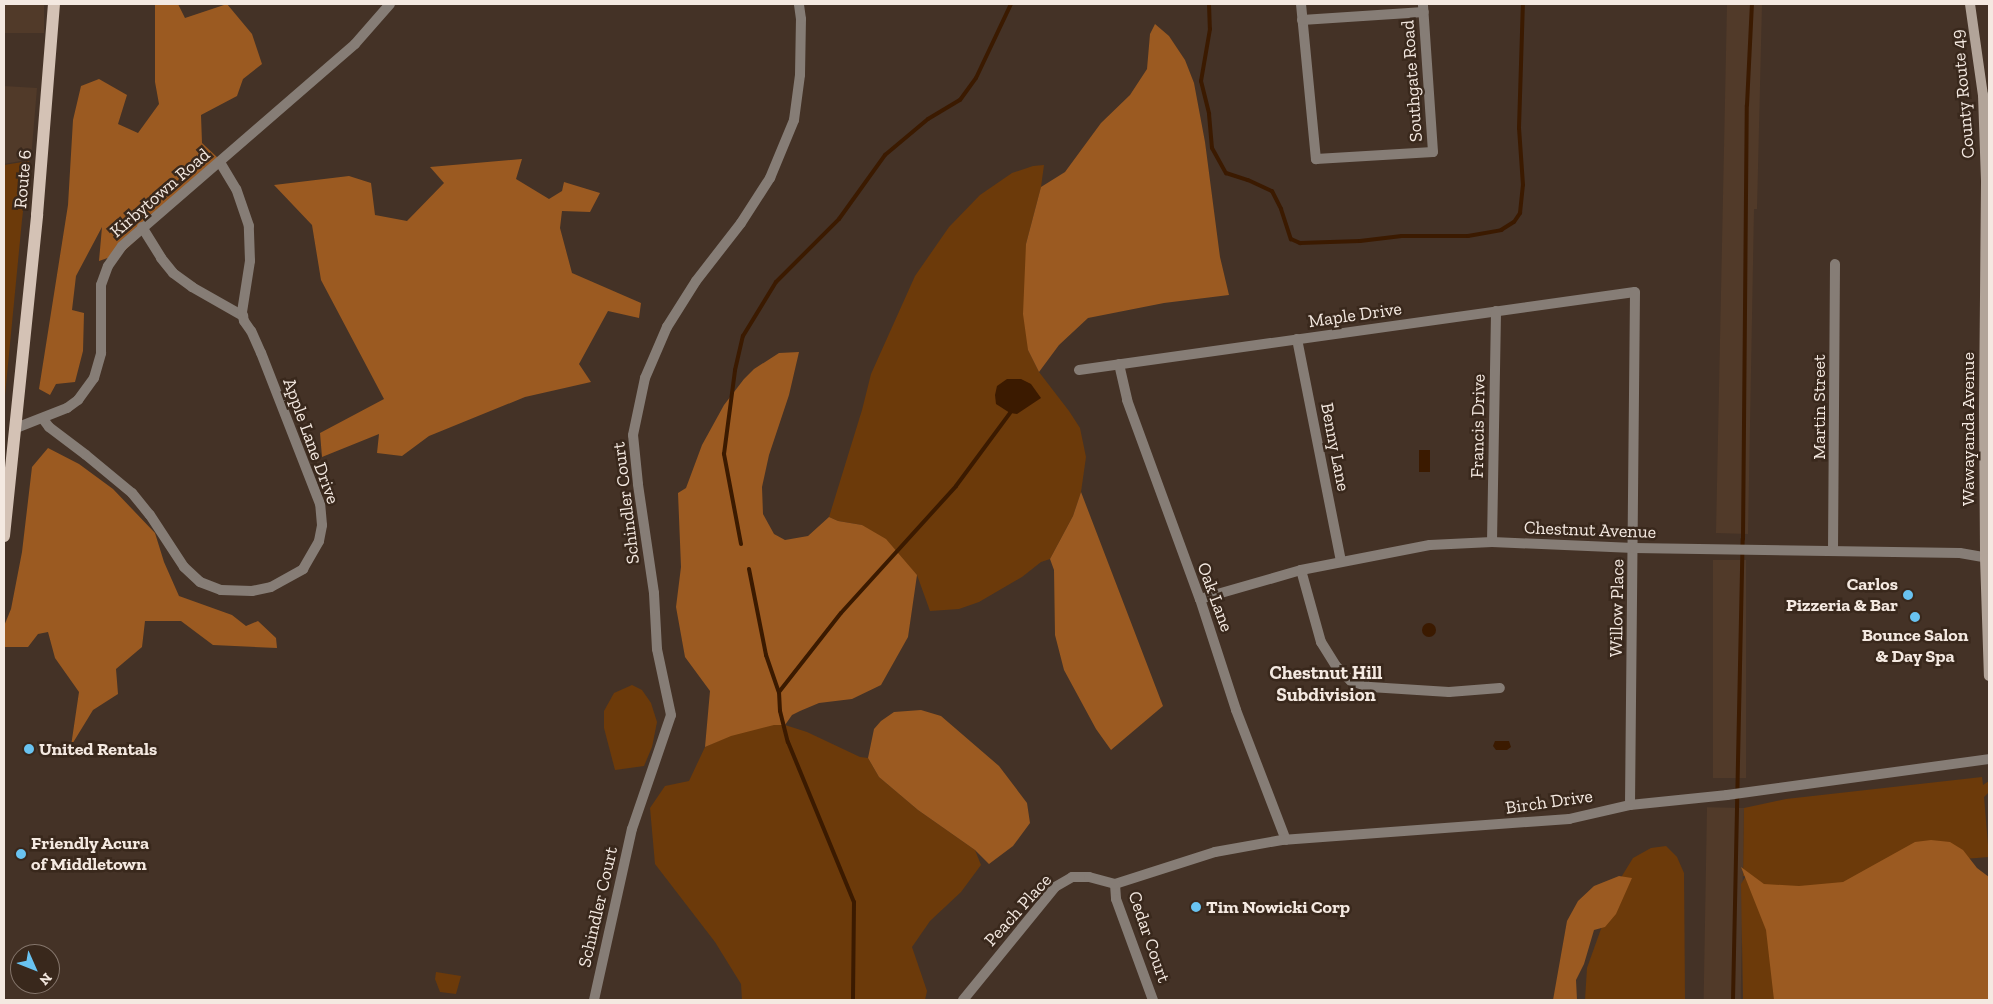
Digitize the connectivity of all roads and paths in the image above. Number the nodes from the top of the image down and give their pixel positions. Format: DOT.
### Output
graph roads {
  1 [pos="54,4"];
  2 [pos="390,4"];
  3 [pos="799,4"];
  4 [pos="1301,4"];
  5 [pos="1970,4"];
  6 [pos="1424,8"];
  7 [pos="1302,20"];
  8 [pos="220,162"];
  9 [pos="1986,182"];
  10 [pos="142,227"];
  11 [pos="1987,258"];
  12 [pos="1835,264"];
  13 [pos="1635,292"];
  14 [pos="1496,311"];
  15 [pos="243,316"];
  16 [pos="1297,339"];
  17 [pos="1119,364"];
  18 [pos="1079,370"];
  19 [pos="1986,408"];
  20 [pos="43,419"];
  21 [pos="16,428"];
  22 [pos="4,536"];
  23 [pos="1492,542"];
  24 [pos="1634,548"];
  25 [pos="1833,550"];
  26 [pos="1987,558"];
  27 [pos="1341,561"];
  28 [pos="1301,570"];
  29 [pos="1200,598"];
  30 [pos="1989,676"];
  31 [pos="1500,688"];
  32 [pos="1989,759"];
  33 [pos="1630,806"];
  34 [pos="1286,840"];
  35 [pos="1115,884"];
  36 [pos="594,1000"];
  37 [pos="962,1000"];
  38 [pos="1153,1000"];
  1 -- 21 [label="main road, Route 6"];
  2 -- 8 [label="street, Kirbytown Road"];
  3 -- 36 [label="street, Schindler Court"];
  4 -- 7 [label="street, Southgate Road"];
  5 -- 9 [label="street, County Route 49"];
  6 -- 7 [label="street"];
  6 -- 7 [label="street, Southgate Road"];
  8 -- 10 [label="street, Kirbytown Road"];
  8 -- 15 [label="street"];
  9 -- 11 [label="street, Wawayanda Avenue"];
  10 -- 15 [label="street"];
  10 -- 20 [label="street, Kirbytown Road"];
  11 -- 19 [label="street, Wawayanda Avenue"];
  12 -- 25 [label="street, Martin Street"];
  13 -- 14 [label="street, Maple Drive"];
  13 -- 24 [label="street, Willow Place"];
  14 -- 16 [label="street, Maple Drive"];
  14 -- 23 [label="street, Francis Drive"];
  15 -- 20 [label="street, Apple Lane Drive"];
  16 -- 17 [label="street, Maple Drive"];
  16 -- 27 [label="street, Benny Lane"];
  17 -- 18 [label="street, Maple Drive"];
  17 -- 29 [label="street, Oak Lane"];
  19 -- 26 [label="street, Wawayanda Avenue"];
  20 -- 21 [label="street, Kirbytown Road"];
  21 -- 22 [label="main road, Route 6"];
  23 -- 24 [label="street, Chestnut Avenue"];
  23 -- 27 [label="street, Chestnut Avenue"];
  24 -- 25 [label="street, Chestnut Avenue"];
  24 -- 33 [label="street, Willow Place"];
  25 -- 26 [label="street, Chestnut Avenue"];
  26 -- 30 [label="street, Wawayanda Avenue"];
  27 -- 28 [label="street, Chestnut Avenue"];
  28 -- 29 [label="street, Chestnut Avenue"];
  28 -- 31 [label="street"];
  29 -- 34 [label="street, Oak Lane"];
  32 -- 33 [label="street, Birch Drive"];
  33 -- 34 [label="street, Birch Drive"];
  34 -- 35 [label="street, Birch Drive"];
  35 -- 37 [label="street, Peach Place"];
  35 -- 38 [label="street, Cedar Court"];
}
